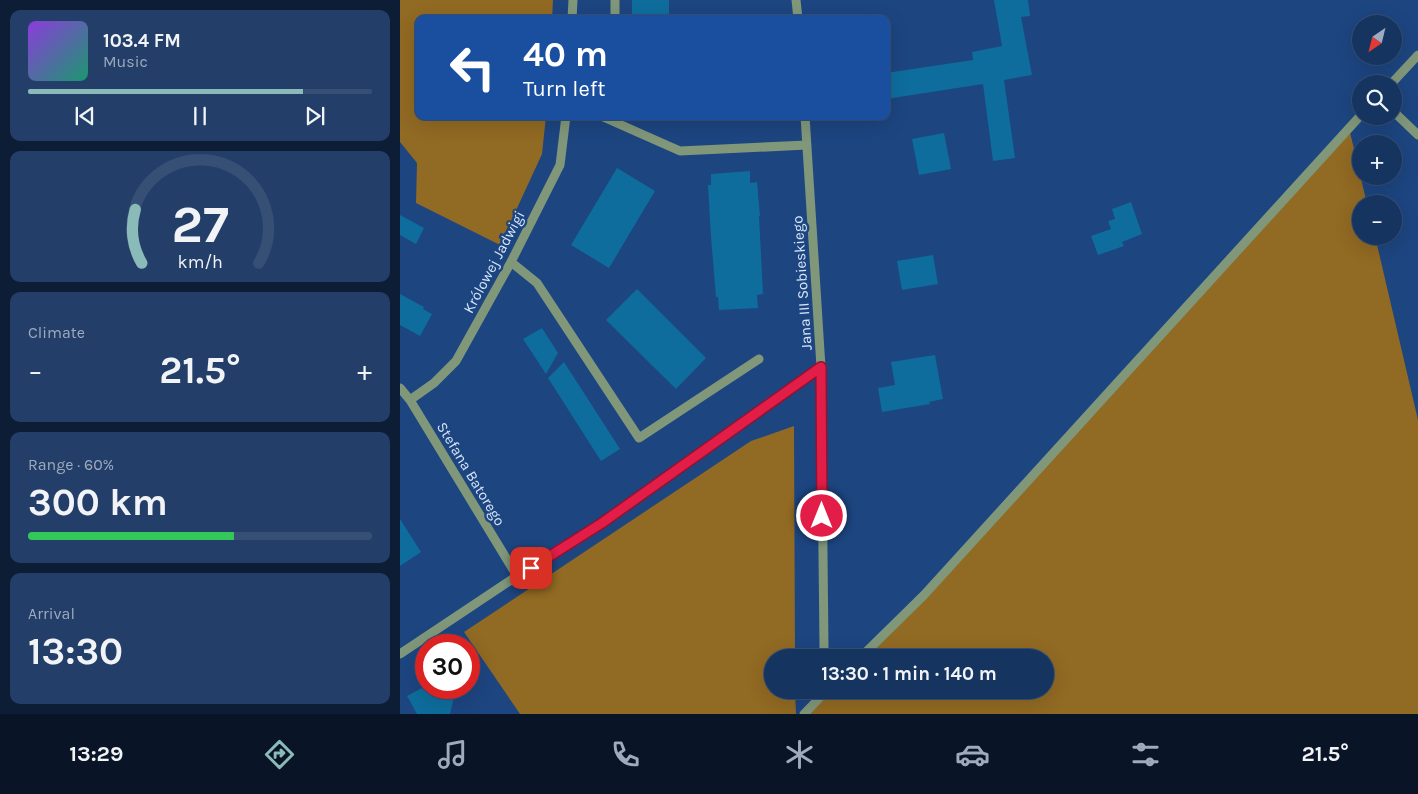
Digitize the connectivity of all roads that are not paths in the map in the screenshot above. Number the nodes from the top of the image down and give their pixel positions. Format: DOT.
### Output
graph roads {
  1 [pos="573,0"];
  2 [pos="615,0"];
  3 [pos="796,0"];
  4 [pos="572,15"];
  5 [pos="616,15"];
  6 [pos="798,15"];
  7 [pos="1418,56"];
  8 [pos="1400,75"];
  9 [pos="566,120"];
  10 [pos="609,120"];
  11 [pos="805,120"];
  12 [pos="1402,120"];
  13 [pos="1352,125"];
  14 [pos="1418,135"];
  15 [pos="807,145"];
  16 [pos="511,262"];
  17 [pos="759,359"];
  18 [pos="821,367"];
  19 [pos="400,388"];
  20 [pos="410,400"];
  21 [pos="517,576"];
  22 [pos="823,649"];
  23 [pos="869,649"];
  24 [pos="400,654"];
  25 [pos="816,699"];
  26 [pos="819,699"];
  27 [pos="815,703"];
  28 [pos="804,714"];
  1 -- 4 [label="street"];
  2 -- 5 [label="street"];
  3 -- 6 [label="street"];
  7 -- 8 [label="street"];
  9 -- 16 [label="street, Królowej Jadwigi"];
  10 -- 15 [label="street"];
  11 -- 15 [label="street, Jana III Sobieskiego"];
  12 -- 14 [label="street"];
  13 -- 23 [label="street"];
  15 -- 18 [label="street, Jana III Sobieskiego"];
  16 -- 17 [label="street"];
  16 -- 20 [label="street, Królowej Jadwigi"];
  18 -- 21 [label="street"];
  18 -- 22 [label="street, Jana III Sobieskiego"];
  19 -- 20 [label="street, Stefana Batorego"];
  20 -- 21 [label="street, Stefana Batorego"];
  21 -- 24 [label="street"];
  25 -- 27 [label="street"];
  26 -- 27 [label="street"];
  27 -- 28 [label="street"];
}
